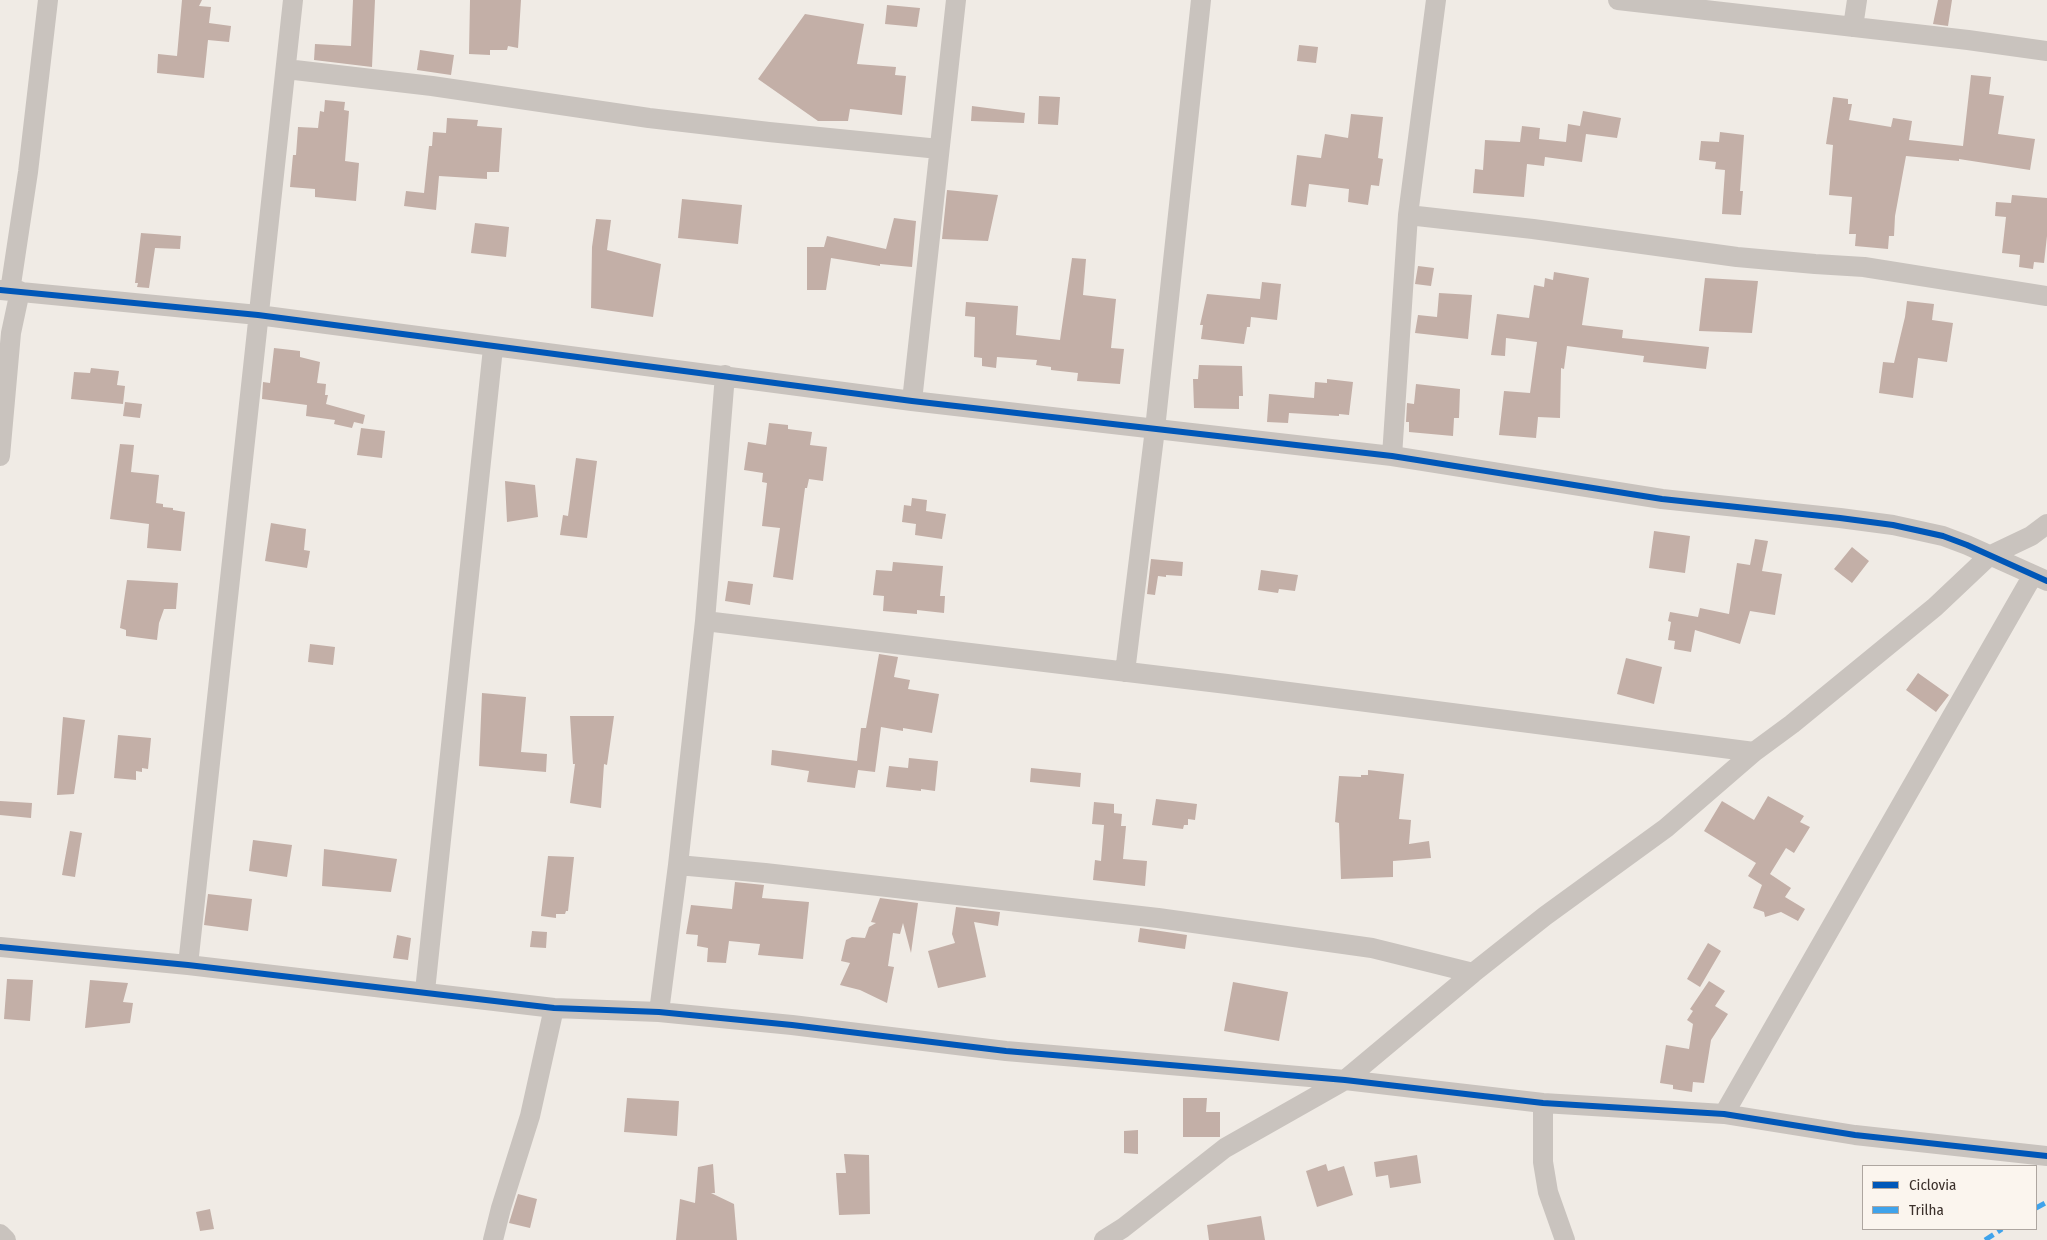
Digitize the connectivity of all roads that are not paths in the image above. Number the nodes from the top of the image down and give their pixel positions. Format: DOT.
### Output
graph roads {
  1 [pos="48,0"];
  2 [pos="293,0"];
  3 [pos="956,0"];
  4 [pos="1201,0"];
  5 [pos="1436,0"];
  6 [pos="1618,0"];
  7 [pos="1857,0"];
  8 [pos="1853,27"];
  9 [pos="2047,51"];
  10 [pos="286,69"];
  11 [pos="939,148"];
  12 [pos="1408,215"];
  13 [pos="10,290"];
  14 [pos="2047,296"];
  15 [pos="258,315"];
  16 [pos="492,348"];
  17 [pos="725,376"];
  18 [pos="912,402"];
  19 [pos="1154,429"];
  20 [pos="0,456"];
  21 [pos="1392,456"];
  22 [pos="2047,524"];
  23 [pos="1989,556"];
  24 [pos="2040,578"];
  25 [pos="705,621"];
  26 [pos="1126,672"];
  27 [pos="1754,752"];
  28 [pos="678,866"];
  29 [pos="0,947"];
  30 [pos="188,965"];
  31 [pos="1472,973"];
  32 [pos="425,991"];
  33 [pos="554,1008"];
  34 [pos="659,1012"];
  35 [pos="1345,1080"];
  36 [pos="1543,1103"];
  37 [pos="1724,1114"];
  38 [pos="2047,1156"];
  39 [pos="0,1234"];
  40 [pos="6,1240"];
  41 [pos="493,1240"];
  42 [pos="1104,1240"];
  43 [pos="1565,1240"];
  1 -- 13 [label="street"];
  2 -- 10 [label="street"];
  3 -- 11 [label="street"];
  4 -- 19 [label="street"];
  5 -- 12 [label="street"];
  6 -- 8 [label="street"];
  7 -- 8 [label="street"];
  8 -- 9 [label="street"];
  10 -- 11 [label="street"];
  10 -- 15 [label="street"];
  11 -- 18 [label="street"];
  12 -- 14 [label="street"];
  12 -- 21 [label="street"];
  13 -- 15 [label="street"];
  13 -- 20 [label="street"];
  15 -- 16 [label="street"];
  15 -- 30 [label="street"];
  16 -- 17 [label="street"];
  16 -- 32 [label="street"];
  17 -- 18 [label="street"];
  17 -- 25 [label="street"];
  18 -- 19 [label="street"];
  19 -- 21 [label="street"];
  19 -- 26 [label="street"];
  21 -- 23 [label="street"];
  22 -- 23 [label="street"];
  23 -- 24 [label="street"];
  23 -- 27 [label="street"];
  24 -- 37 [label="street"];
  25 -- 26 [label="street"];
  25 -- 28 [label="street"];
  26 -- 27 [label="street"];
  27 -- 31 [label="street"];
  28 -- 31 [label="street"];
  28 -- 34 [label="street"];
  29 -- 30 [label="street"];
  30 -- 32 [label="street"];
  31 -- 35 [label="street"];
  32 -- 33 [label="street"];
  33 -- 34 [label="street"];
  33 -- 41 [label="street"];
  34 -- 35 [label="street"];
  35 -- 36 [label="street"];
  35 -- 42 [label="street"];
  36 -- 37 [label="street"];
  36 -- 43 [label="street"];
  37 -- 38 [label="street"];
  39 -- 40 [label="street"];
}
